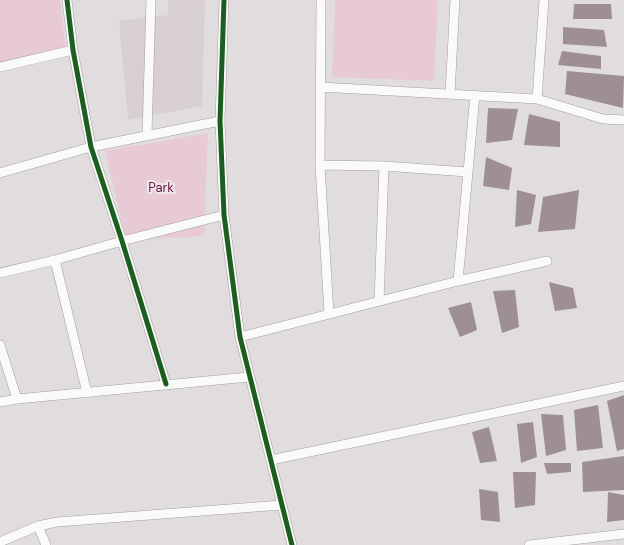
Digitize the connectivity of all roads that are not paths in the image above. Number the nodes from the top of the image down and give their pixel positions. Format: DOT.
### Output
graph roads {
  1 [pos="68,0"];
  2 [pos="151,0"];
  3 [pos="224,0"];
  4 [pos="321,0"];
  5 [pos="455,0"];
  6 [pos="544,0"];
  7 [pos="73,50"];
  8 [pos="0,67"];
  9 [pos="320,87"];
  10 [pos="450,94"];
  11 [pos="475,95"];
  12 [pos="537,99"];
  13 [pos="220,120"];
  14 [pos="624,120"];
  15 [pos="147,135"];
  16 [pos="91,147"];
  17 [pos="320,165"];
  18 [pos="384,166"];
  19 [pos="467,172"];
  20 [pos="0,173"];
  21 [pos="224,215"];
  22 [pos="122,241"];
  23 [pos="55,260"];
  24 [pos="547,261"];
  25 [pos="0,273"];
  26 [pos="458,281"];
  27 [pos="380,301"];
  28 [pos="329,314"];
  29 [pos="240,337"];
  30 [pos="0,345"];
  31 [pos="249,377"];
  32 [pos="166,384"];
  33 [pos="624,386"];
  34 [pos="87,393"];
  35 [pos="17,399"];
  36 [pos="0,402"];
  37 [pos="271,460"];
  38 [pos="282,505"];
  39 [pos="38,526"];
  40 [pos="624,534"];
  41 [pos="0,542"];
  42 [pos="46,545"];
  43 [pos="292,545"];
  44 [pos="529,545"];
  1 -- 7 [label="street"];
  2 -- 15 [label="street"];
  3 -- 13 [label="street"];
  4 -- 9 [label="street"];
  5 -- 10 [label="street"];
  6 -- 12 [label="street"];
  7 -- 8 [label="street"];
  7 -- 16 [label="street"];
  9 -- 10 [label="street"];
  9 -- 17 [label="street"];
  10 -- 11 [label="street"];
  11 -- 12 [label="street"];
  11 -- 19 [label="street"];
  12 -- 14 [label="street"];
  13 -- 15 [label="street"];
  13 -- 21 [label="street"];
  15 -- 16 [label="street"];
  16 -- 20 [label="street"];
  16 -- 22 [label="street"];
  17 -- 18 [label="street"];
  17 -- 28 [label="street"];
  18 -- 19 [label="street"];
  18 -- 27 [label="street"];
  19 -- 26 [label="street"];
  21 -- 22 [label="street"];
  21 -- 29 [label="street"];
  22 -- 23 [label="street"];
  22 -- 32 [label="street"];
  23 -- 25 [label="street"];
  23 -- 34 [label="street"];
  24 -- 26 [label="street"];
  26 -- 27 [label="street"];
  27 -- 28 [label="street"];
  28 -- 29 [label="street"];
  29 -- 31 [label="street"];
  30 -- 35 [label="street"];
  31 -- 32 [label="street"];
  31 -- 37 [label="street"];
  32 -- 34 [label="street"];
  33 -- 37 [label="street"];
  34 -- 35 [label="street"];
  35 -- 36 [label="street"];
  37 -- 38 [label="street"];
  38 -- 39 [label="street"];
  38 -- 43 [label="street"];
  39 -- 41 [label="street"];
  39 -- 42 [label="street"];
  40 -- 44 [label="street"];
}
